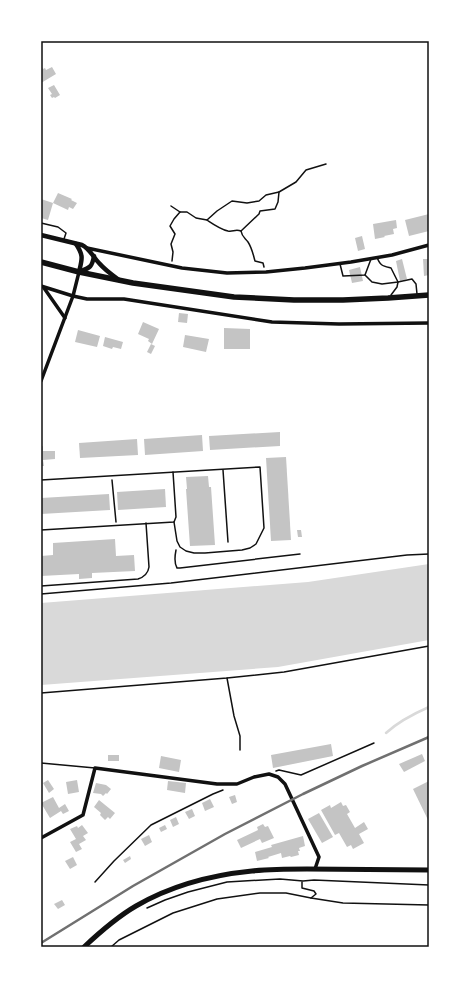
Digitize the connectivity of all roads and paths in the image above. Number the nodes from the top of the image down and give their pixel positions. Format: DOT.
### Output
graph roads {
  1 [pos="326,164"];
  2 [pos="279,192"];
  3 [pos="171,206"];
  4 [pos="180,212"];
  5 [pos="207,220"];
  6 [pos="41,223"];
  7 [pos="241,231"];
  8 [pos="41,235"];
  9 [pos="63,241"];
  10 [pos="76,244"];
  11 [pos="429,245"];
  12 [pos="87,248"];
  13 [pos="94,256"];
  14 [pos="377,257"];
  15 [pos="371,258"];
  16 [pos="41,262"];
  17 [pos="340,264"];
  18 [pos="171,266"];
  19 [pos="79,272"];
  20 [pos="266,272"];
  21 [pos="365,275"];
  22 [pos="119,280"];
  23 [pos="398,282"];
  24 [pos="42,287"];
  25 [pos="429,295"];
  26 [pos="73,296"];
  27 [pos="417,296"];
  28 [pos="388,298"];
  29 [pos="65,318"];
  30 [pos="429,323"];
  31 [pos="41,381"];
  32 [pos="223,469"];
  33 [pos="173,472"];
  34 [pos="112,476"];
  35 [pos="41,480"];
  36 [pos="174,522"];
  37 [pos="146,523"];
  38 [pos="116,525"];
  39 [pos="41,530"];
  40 [pos="228,542"];
  41 [pos="178,544"];
  42 [pos="300,554"];
  43 [pos="429,554"];
  44 [pos="41,586"];
  45 [pos="41,594"];
  46 [pos="429,646"];
  47 [pos="227,678"];
  48 [pos="41,693"];
  49 [pos="374,743"];
  50 [pos="240,750"];
  51 [pos="41,763"];
  52 [pos="95,768"];
  53 [pos="269,774"];
  54 [pos="224,790"];
  55 [pos="41,838"];
  56 [pos="315,869"];
  57 [pos="429,870"];
  58 [pos="302,881"];
  59 [pos="95,882"];
  60 [pos="429,885"];
  61 [pos="311,898"];
  62 [pos="429,905"];
  63 [pos="144,910"];
  64 [pos="84,947"];
  65 [pos="111,947"];
  1 -- 2 [label="path"];
  2 -- 5 [label="path"];
  2 -- 7 [label="path"];
  3 -- 4 [label="path"];
  4 -- 5 [label="path"];
  4 -- 18 [label="path"];
  5 -- 7 [label="path"];
  6 -- 9 [label="lane"];
  7 -- 20 [label="path"];
  8 -- 9 [label="street"];
  9 -- 10 [label="street"];
  10 -- 12 [label="street"];
  10 -- 19 [label="street"];
  11 -- 14 [label="street"];
  12 -- 13 [label="street"];
  12 -- 18 [label="street"];
  13 -- 19 [label="street"];
  13 -- 22 [label="street"];
  14 -- 15 [label="street"];
  14 -- 23 [label="lane"];
  15 -- 17 [label="street"];
  15 -- 21 [label="lane"];
  16 -- 19 [label="main road"];
  17 -- 20 [label="street"];
  17 -- 21 [label="lane"];
  18 -- 20 [label="street"];
  19 -- 22 [label="main road"];
  19 -- 26 [label="street"];
  21 -- 23 [label="lane"];
  22 -- 28 [label="main road"];
  23 -- 27 [label="lane"];
  23 -- 28 [label="lane"];
  24 -- 26 [label="street"];
  24 -- 29 [label="street"];
  25 -- 27 [label="main road"];
  26 -- 29 [label="street"];
  26 -- 30 [label="street"];
  27 -- 28 [label="main road"];
  29 -- 31 [label="street"];
  32 -- 33 [label="lane"];
  32 -- 40 [label="lane"];
  32 -- 41 [label="lane"];
  33 -- 34 [label="lane"];
  33 -- 36 [label="lane"];
  34 -- 35 [label="lane"];
  34 -- 38 [label="path"];
  36 -- 37 [label="lane"];
  36 -- 41 [label="lane"];
  37 -- 38 [label="lane"];
  37 -- 44 [label="lane"];
  38 -- 39 [label="lane"];
  41 -- 42 [label="path"];
  43 -- 45 [label="path"];
  46 -- 47 [label="path"];
  47 -- 48 [label="path"];
  47 -- 50 [label="path"];
  49 -- 53 [label="path"];
  51 -- 52 [label="lane"];
  52 -- 53 [label="street"];
  52 -- 55 [label="street"];
  53 -- 56 [label="street"];
  54 -- 59 [label="path"];
  56 -- 57 [label="main road"];
  56 -- 64 [label="main road"];
  58 -- 60 [label="path"];
  58 -- 61 [label="path"];
  58 -- 63 [label="path"];
  61 -- 62 [label="path"];
  61 -- 65 [label="path"];
}
